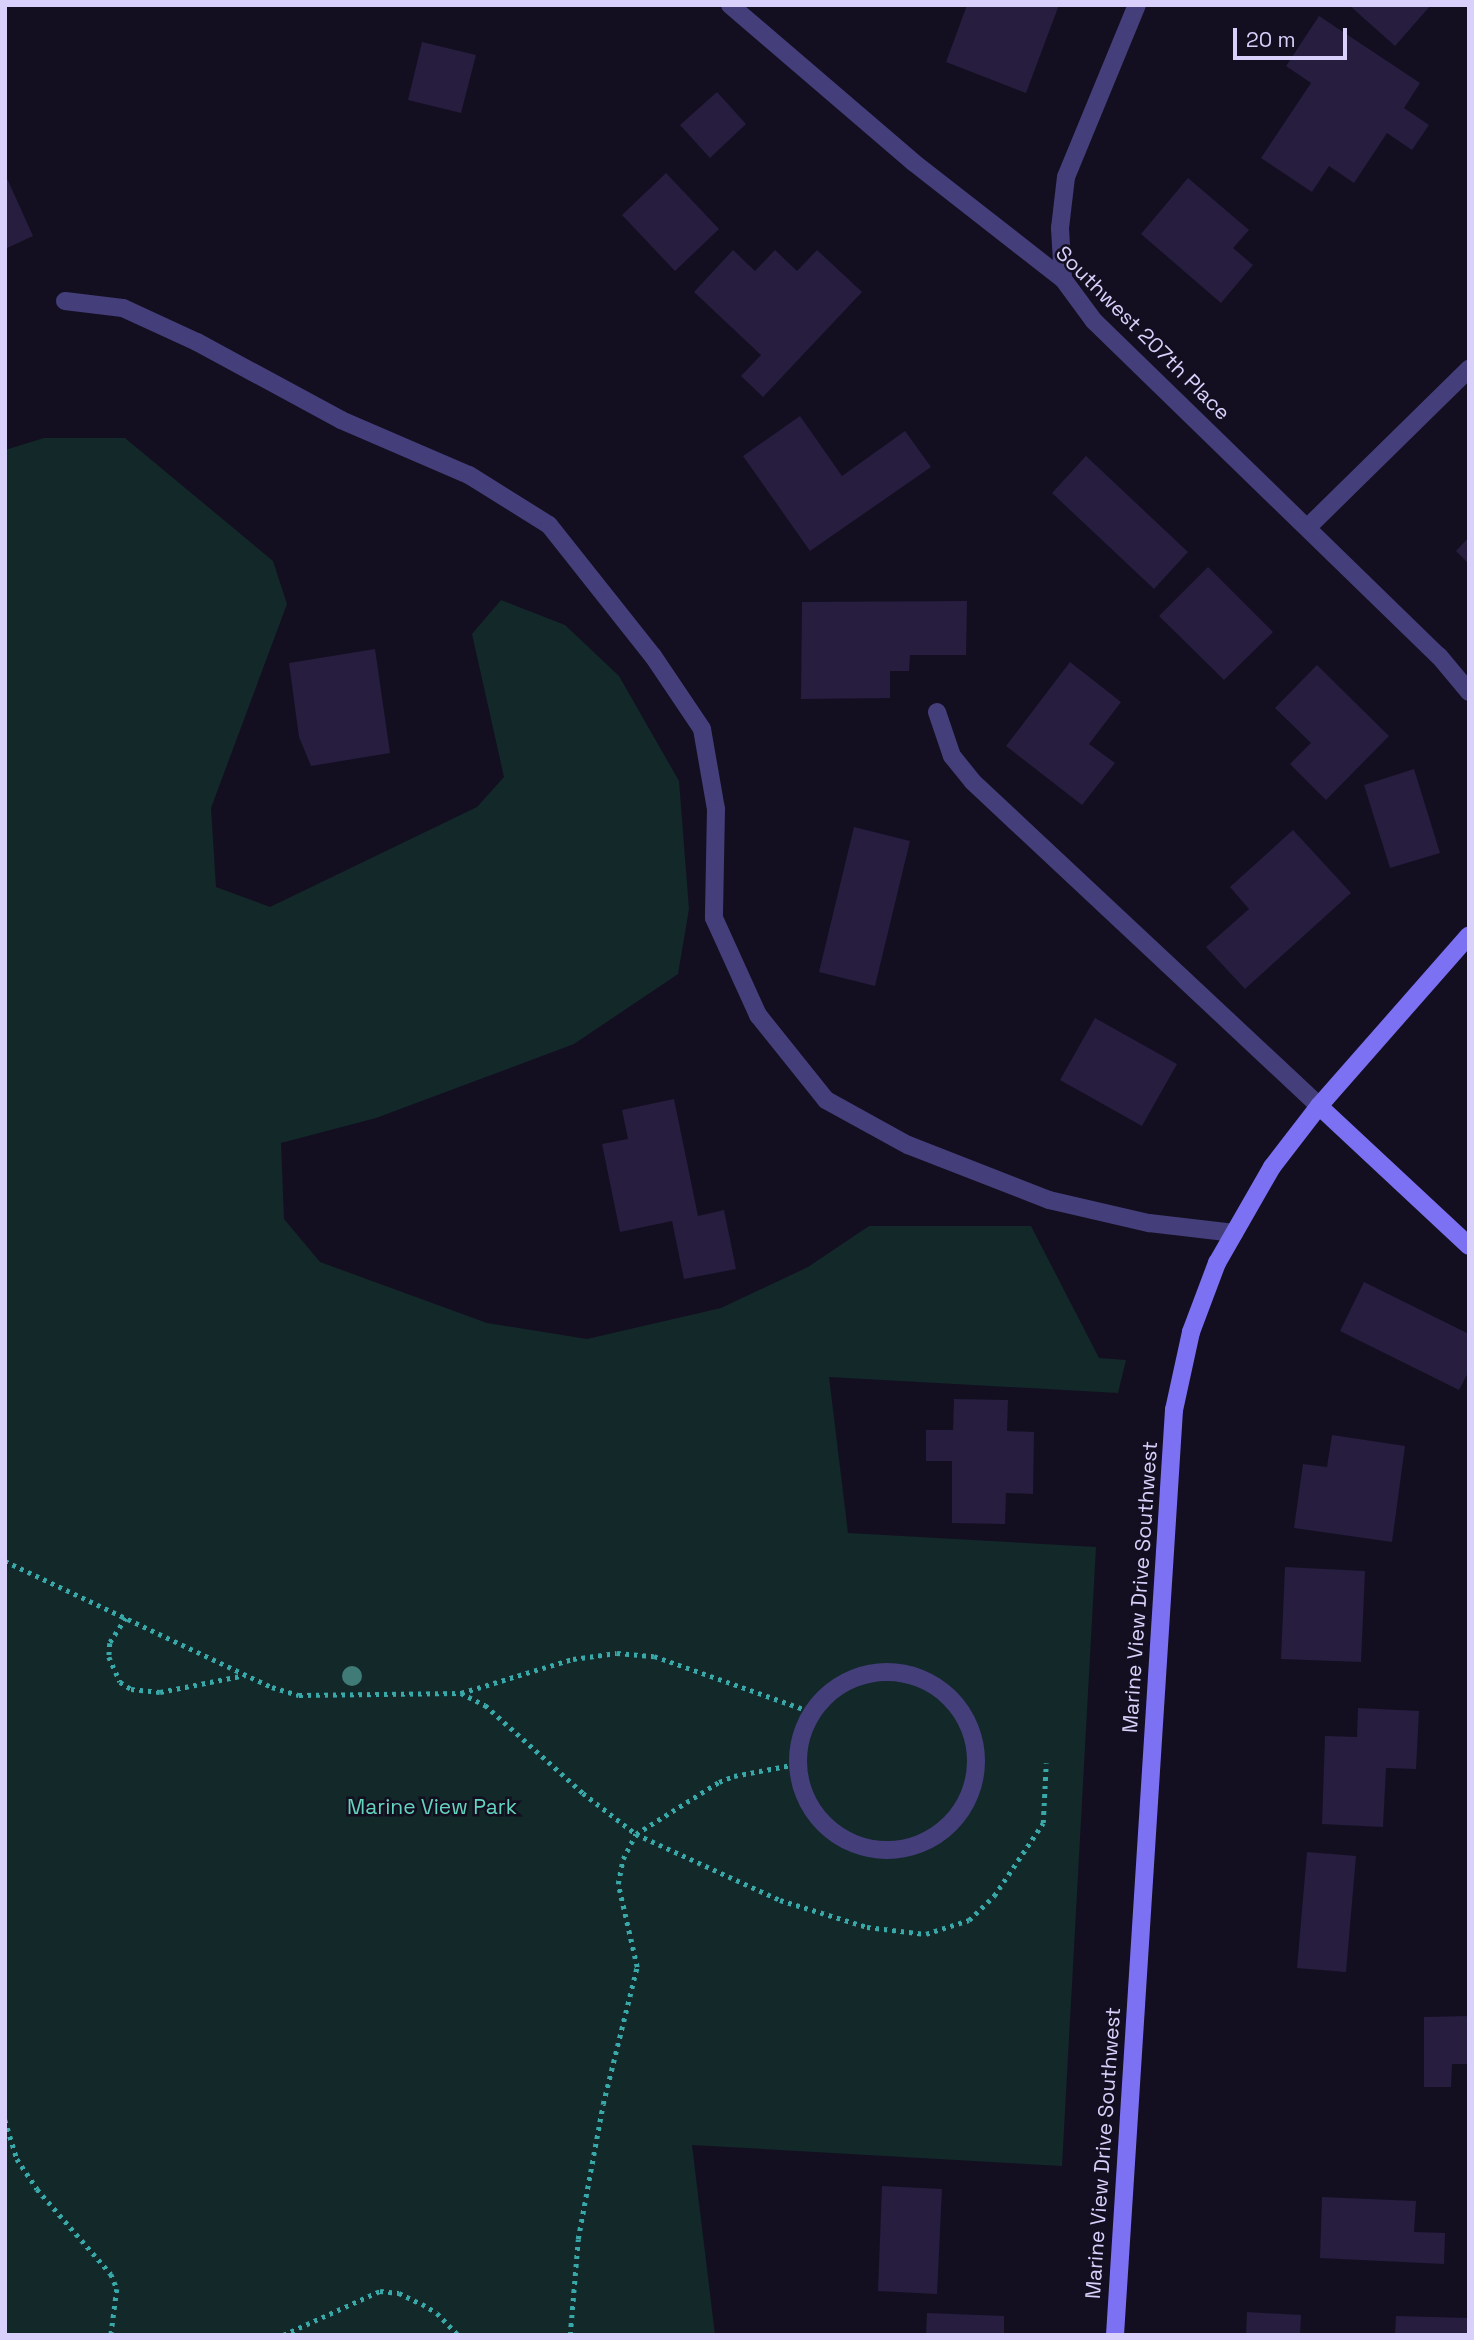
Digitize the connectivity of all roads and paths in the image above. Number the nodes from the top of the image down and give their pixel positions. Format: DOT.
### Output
graph roads {
  1 [pos="730,5"];
  2 [pos="1137,5"];
  3 [pos="1063,279"];
  4 [pos="65,301"];
  5 [pos="1469,369"];
  6 [pos="1308,527"];
  7 [pos="1469,692"];
  8 [pos="937,712"];
  9 [pos="1469,935"];
  10 [pos="1319,1105"];
  11 [pos="1234,1233"];
  12 [pos="1469,1246"];
  13 [pos="5,1561"];
  14 [pos="126,1618"];
  15 [pos="245,1675"];
  16 [pos="461,1693"];
  17 [pos="812,1712"];
  18 [pos="1046,1763"];
  19 [pos="797,1764"];
  20 [pos="636,1834"];
  21 [pos="5,2120"];
  22 [pos="111,2335"];
  23 [pos="283,2335"];
  24 [pos="458,2335"];
  25 [pos="570,2335"];
  26 [pos="1115,2335"];
  1 -- 3 [label="street, Southwest 207th Place"];
  2 -- 3 [label="street"];
  3 -- 6 [label="street, Southwest 207th Place"];
  4 -- 11 [label="street"];
  5 -- 6 [label="street"];
  6 -- 7 [label="street, Southwest 207th Place"];
  8 -- 10 [label="street"];
  9 -- 10 [label="street, Marine View Drive Southwest"];
  10 -- 11 [label="street, Marine View Drive Southwest"];
  10 -- 12 [label="street"];
  11 -- 26 [label="street, Marine View Drive Southwest"];
  13 -- 14 [label="path"];
  14 -- 15 [label="path"];
  14 -- 15 [label="path"];
  15 -- 16 [label="path"];
  16 -- 17 [label="path"];
  16 -- 20 [label="path"];
  17 -- 19 [label="street"];
  17 -- 19 [label="street"];
  18 -- 20 [label="path"];
  19 -- 20 [label="path"];
  20 -- 25 [label="path"];
  21 -- 22 [label="path"];
  23 -- 24 [label="path"];
}
